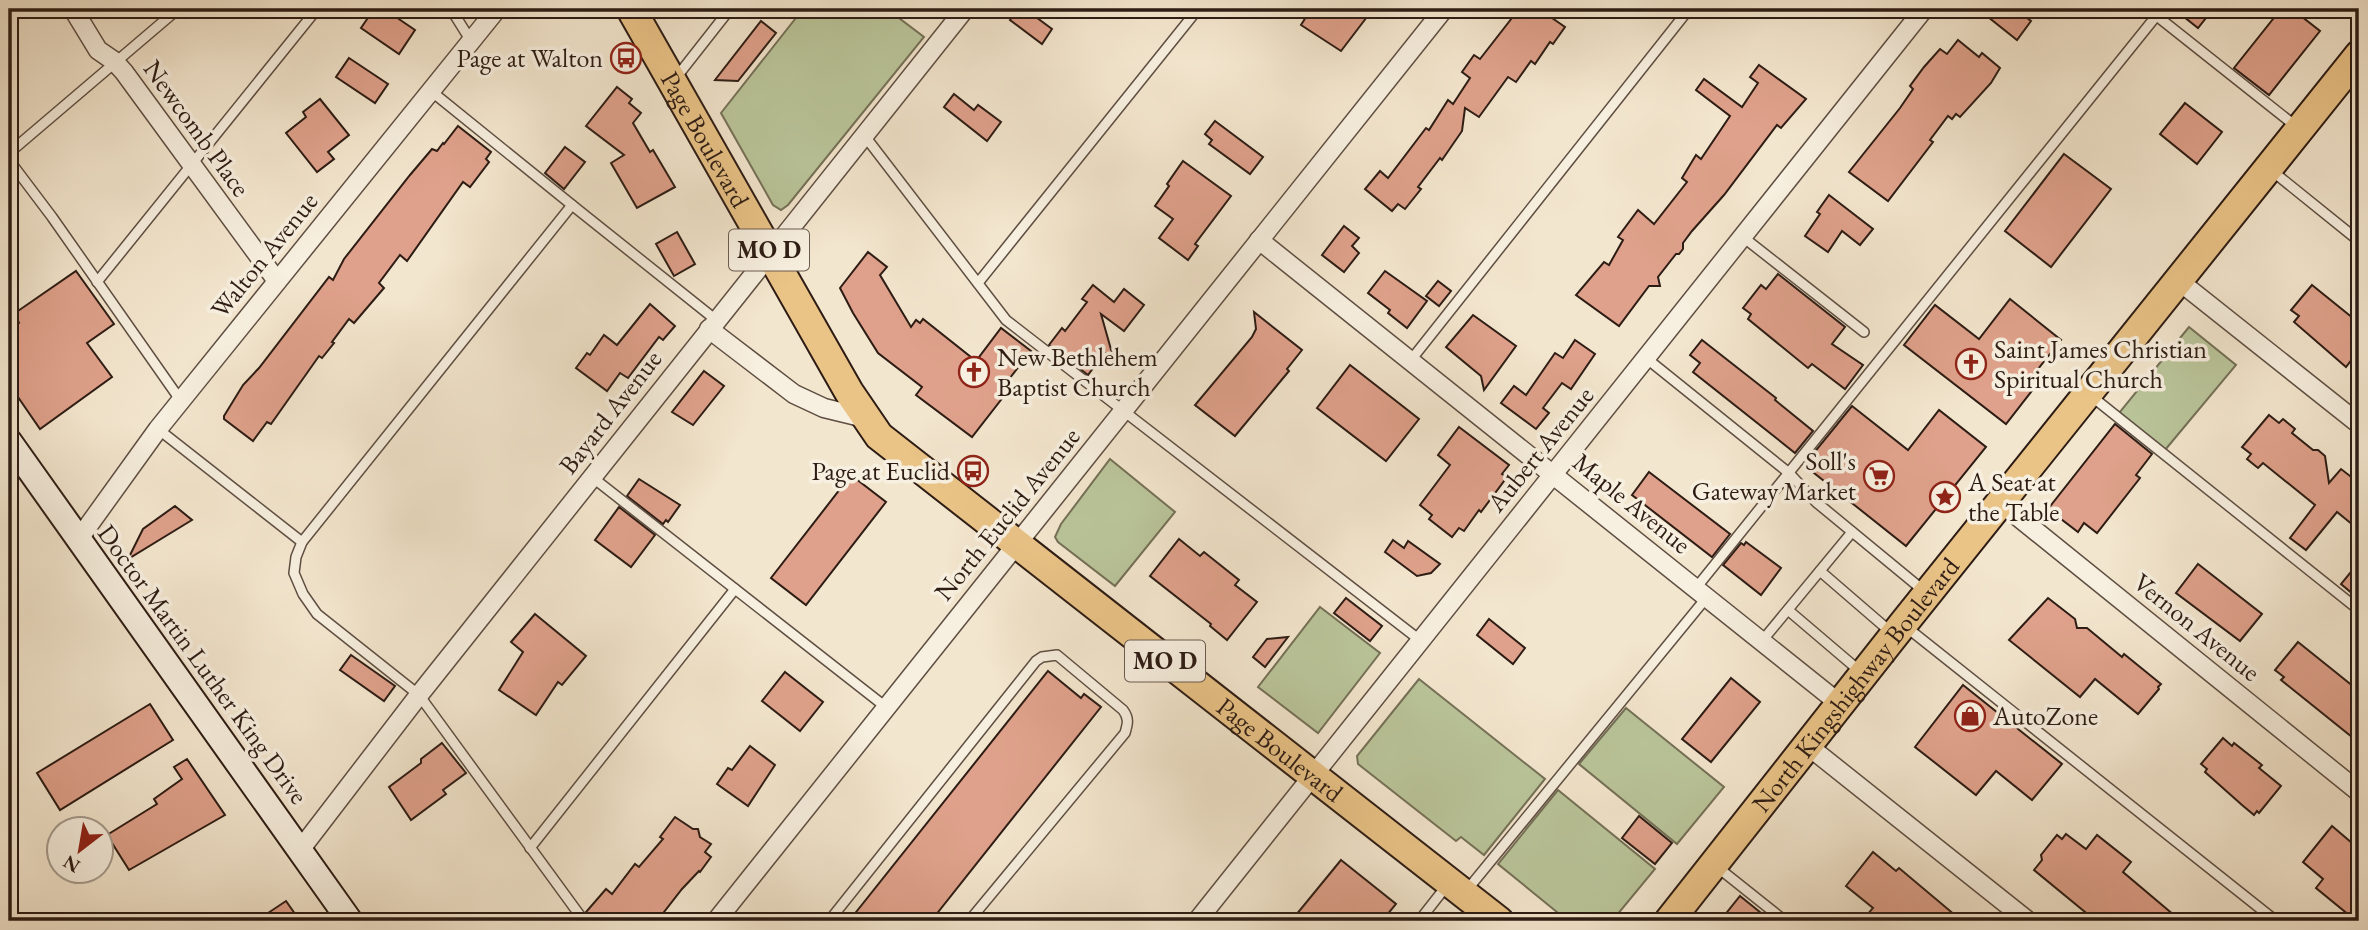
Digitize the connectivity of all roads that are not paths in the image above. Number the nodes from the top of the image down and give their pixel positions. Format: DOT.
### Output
graph roads {
  1 [pos="73,9"];
  2 [pos="178,9"];
  3 [pos="317,9"];
  4 [pos="451,9"];
  5 [pos="498,9"];
  6 [pos="631,9"];
  7 [pos="730,9"];
  8 [pos="965,9"];
  9 [pos="1198,9"];
  10 [pos="1444,9"];
  11 [pos="1689,9"];
  12 [pos="1924,9"];
  13 [pos="2148,9"];
  14 [pos="2157,15"];
  15 [pos="471,41"];
  16 [pos="2359,55"];
  17 [pos="114,61"];
  18 [pos="673,81"];
  19 [pos="430,91"];
  20 [pos="2300,129"];
  21 [pos="864,135"];
  22 [pos="9,153"];
  23 [pos="9,160"];
  24 [pos="191,164"];
  25 [pos="2269,168"];
  26 [pos="572,205"];
  27 [pos="1743,237"];
  28 [pos="1259,240"];
  29 [pos="2359,241"];
  30 [pos="770,252"];
  31 [pos="276,281"];
  32 [pos="2179,281"];
  33 [pos="97,282"];
  34 [pos="978,283"];
  35 [pos="713,324"];
  36 [pos="1864,332"];
  37 [pos="1646,358"];
  38 [pos="1411,360"];
  39 [pos="2088,394"];
  40 [pos="181,401"];
  41 [pos="1124,410"];
  42 [pos="865,418"];
  43 [pos="2359,424"];
  44 [pos="159,429"];
  45 [pos="9,440"];
  46 [pos="1554,473"];
  47 [pos="1789,473"];
  48 [pos="592,477"];
  49 [pos="2001,503"];
  50 [pos="1852,532"];
  51 [pos="78,540"];
  52 [pos="302,542"];
  53 [pos="1016,545"];
  54 [pos="1820,571"];
  55 [pos="736,589"];
  56 [pos="1702,593"];
  57 [pos="1927,594"];
  58 [pos="1788,610"];
  59 [pos="2359,610"];
  60 [pos="1899,629"];
  61 [pos="1421,641"];
  62 [pos="1762,641"];
  63 [pos="1864,674"];
  64 [pos="419,695"];
  65 [pos="1840,704"];
  66 [pos="887,708"];
  67 [pos="1807,745"];
  68 [pos="1313,777"];
  69 [pos="2359,792"];
  70 [pos="530,848"];
  71 [pos="300,850"];
  72 [pos="1714,864"];
  73 [pos="1456,888"];
  74 [pos="350,921"];
  75 [pos="584,921"];
  76 [pos="716,921"];
  77 [pos="830,921"];
  78 [pos="969,921"];
  79 [pos="1197,921"];
  80 [pos="1419,921"];
  81 [pos="1499,921"];
  82 [pos="1669,921"];
  83 [pos="1785,921"];
  84 [pos="2028,921"];
  85 [pos="2276,921"];
  1 -- 17 [label="street, Newcomb Place"];
  2 -- 17 [label="lane"];
  3 -- 24 [label="lane"];
  4 -- 15 [label="lane"];
  5 -- 15 [label="street, Walton Avenue"];
  6 -- 18 [label="main road, Page Boulevard / MO D"];
  7 -- 18 [label="lane"];
  8 -- 21 [label="street, Bayard Avenue"];
  9 -- 34 [label="lane"];
  10 -- 28 [label="street, North Euclid Avenue"];
  11 -- 38 [label="lane"];
  12 -- 27 [label="street, Aubert Avenue"];
  13 -- 14 [label="lane"];
  14 -- 20 [label="lane"];
  14 -- 47 [label="lane"];
  15 -- 19 [label="street, Walton Avenue"];
  16 -- 20 [label="main road, North Kingshighway Boulevard"];
  17 -- 22 [label="lane"];
  17 -- 24 [label="street, Newcomb Place"];
  18 -- 30 [label="main road, Page Boulevard / MO D"];
  19 -- 26 [label="lane"];
  19 -- 31 [label="street, Walton Avenue"];
  20 -- 25 [label="main road, North Kingshighway Boulevard"];
  21 -- 30 [label="street, Bayard Avenue"];
  21 -- 34 [label="lane"];
  23 -- 33 [label="lane"];
  24 -- 31 [label="street, Newcomb Place"];
  24 -- 33 [label="lane"];
  25 -- 29 [label="lane"];
  25 -- 32 [label="main road, North Kingshighway Boulevard"];
  26 -- 35 [label="lane"];
  26 -- 52 [label="lane"];
  27 -- 36 [label="lane"];
  27 -- 37 [label="street, Aubert Avenue"];
  28 -- 38 [label="street, Maple Avenue"];
  28 -- 41 [label="street, North Euclid Avenue"];
  30 -- 35 [label="street, Bayard Avenue"];
  30 -- 42 [label="main road, Page Boulevard / MO D"];
  31 -- 40 [label="street, Walton Avenue"];
  32 -- 39 [label="main road, North Kingshighway Boulevard"];
  32 -- 43 [label="street"];
  33 -- 40 [label="lane"];
  34 -- 41 [label="lane"];
  35 -- 42 [label="street"];
  35 -- 48 [label="street, Bayard Avenue"];
  37 -- 46 [label="street, Aubert Avenue"];
  37 -- 47 [label="lane"];
  38 -- 46 [label="street, Maple Avenue"];
  39 -- 49 [label="main road, North Kingshighway Boulevard"];
  39 -- 59 [label="lane"];
  40 -- 44 [label="street, Walton Avenue"];
  41 -- 53 [label="street, North Euclid Avenue"];
  41 -- 61 [label="lane"];
  42 -- 53 [label="main road, Page Boulevard / MO D"];
  44 -- 51 [label="street, Walton Avenue"];
  44 -- 52 [label="lane"];
  45 -- 51 [label="main road, Doctor Martin Luther King Drive"];
  46 -- 56 [label="street, Maple Avenue"];
  46 -- 61 [label="street, Aubert Avenue"];
  47 -- 50 [label="lane"];
  47 -- 56 [label="lane"];
  48 -- 55 [label="lane"];
  48 -- 64 [label="street, Bayard Avenue"];
  49 -- 57 [label="main road, North Kingshighway Boulevard"];
  49 -- 69 [label="street, Vernon Avenue"];
  50 -- 54 [label="lane"];
  50 -- 57 [label="lane"];
  51 -- 71 [label="main road, Doctor Martin Luther King Drive"];
  52 -- 64 [label="lane"];
  53 -- 66 [label="street, North Euclid Avenue"];
  53 -- 68 [label="main road, Page Boulevard / MO D"];
  54 -- 58 [label="lane"];
  54 -- 60 [label="lane"];
  55 -- 66 [label="lane"];
  55 -- 70 [label="lane"];
  56 -- 62 [label="street, Maple Avenue"];
  56 -- 73 [label="lane"];
  57 -- 60 [label="main road, North Kingshighway Boulevard"];
  58 -- 62 [label="lane"];
  58 -- 63 [label="lane"];
  60 -- 63 [label="main road, North Kingshighway Boulevard"];
  60 -- 85 [label="lane"];
  61 -- 68 [label="street, Aubert Avenue"];
  62 -- 65 [label="street, Maple Avenue"];
  63 -- 65 [label="main road, North Kingshighway Boulevard"];
  64 -- 70 [label="lane"];
  64 -- 71 [label="street, Bayard Avenue"];
  65 -- 67 [label="main road, North Kingshighway Boulevard"];
  66 -- 76 [label="street, North Euclid Avenue"];
  67 -- 72 [label="main road, North Kingshighway Boulevard"];
  67 -- 84 [label="street"];
  68 -- 73 [label="main road, Page Boulevard / MO D"];
  68 -- 79 [label="street, Aubert Avenue"];
  70 -- 75 [label="lane"];
  71 -- 74 [label="main road, Doctor Martin Luther King Drive"];
  72 -- 82 [label="main road, North Kingshighway Boulevard"];
  72 -- 83 [label="lane"];
  73 -- 80 [label="lane"];
  73 -- 81 [label="main road, Page Boulevard / MO D"];
  77 -- 78 [label="lane"];
}
